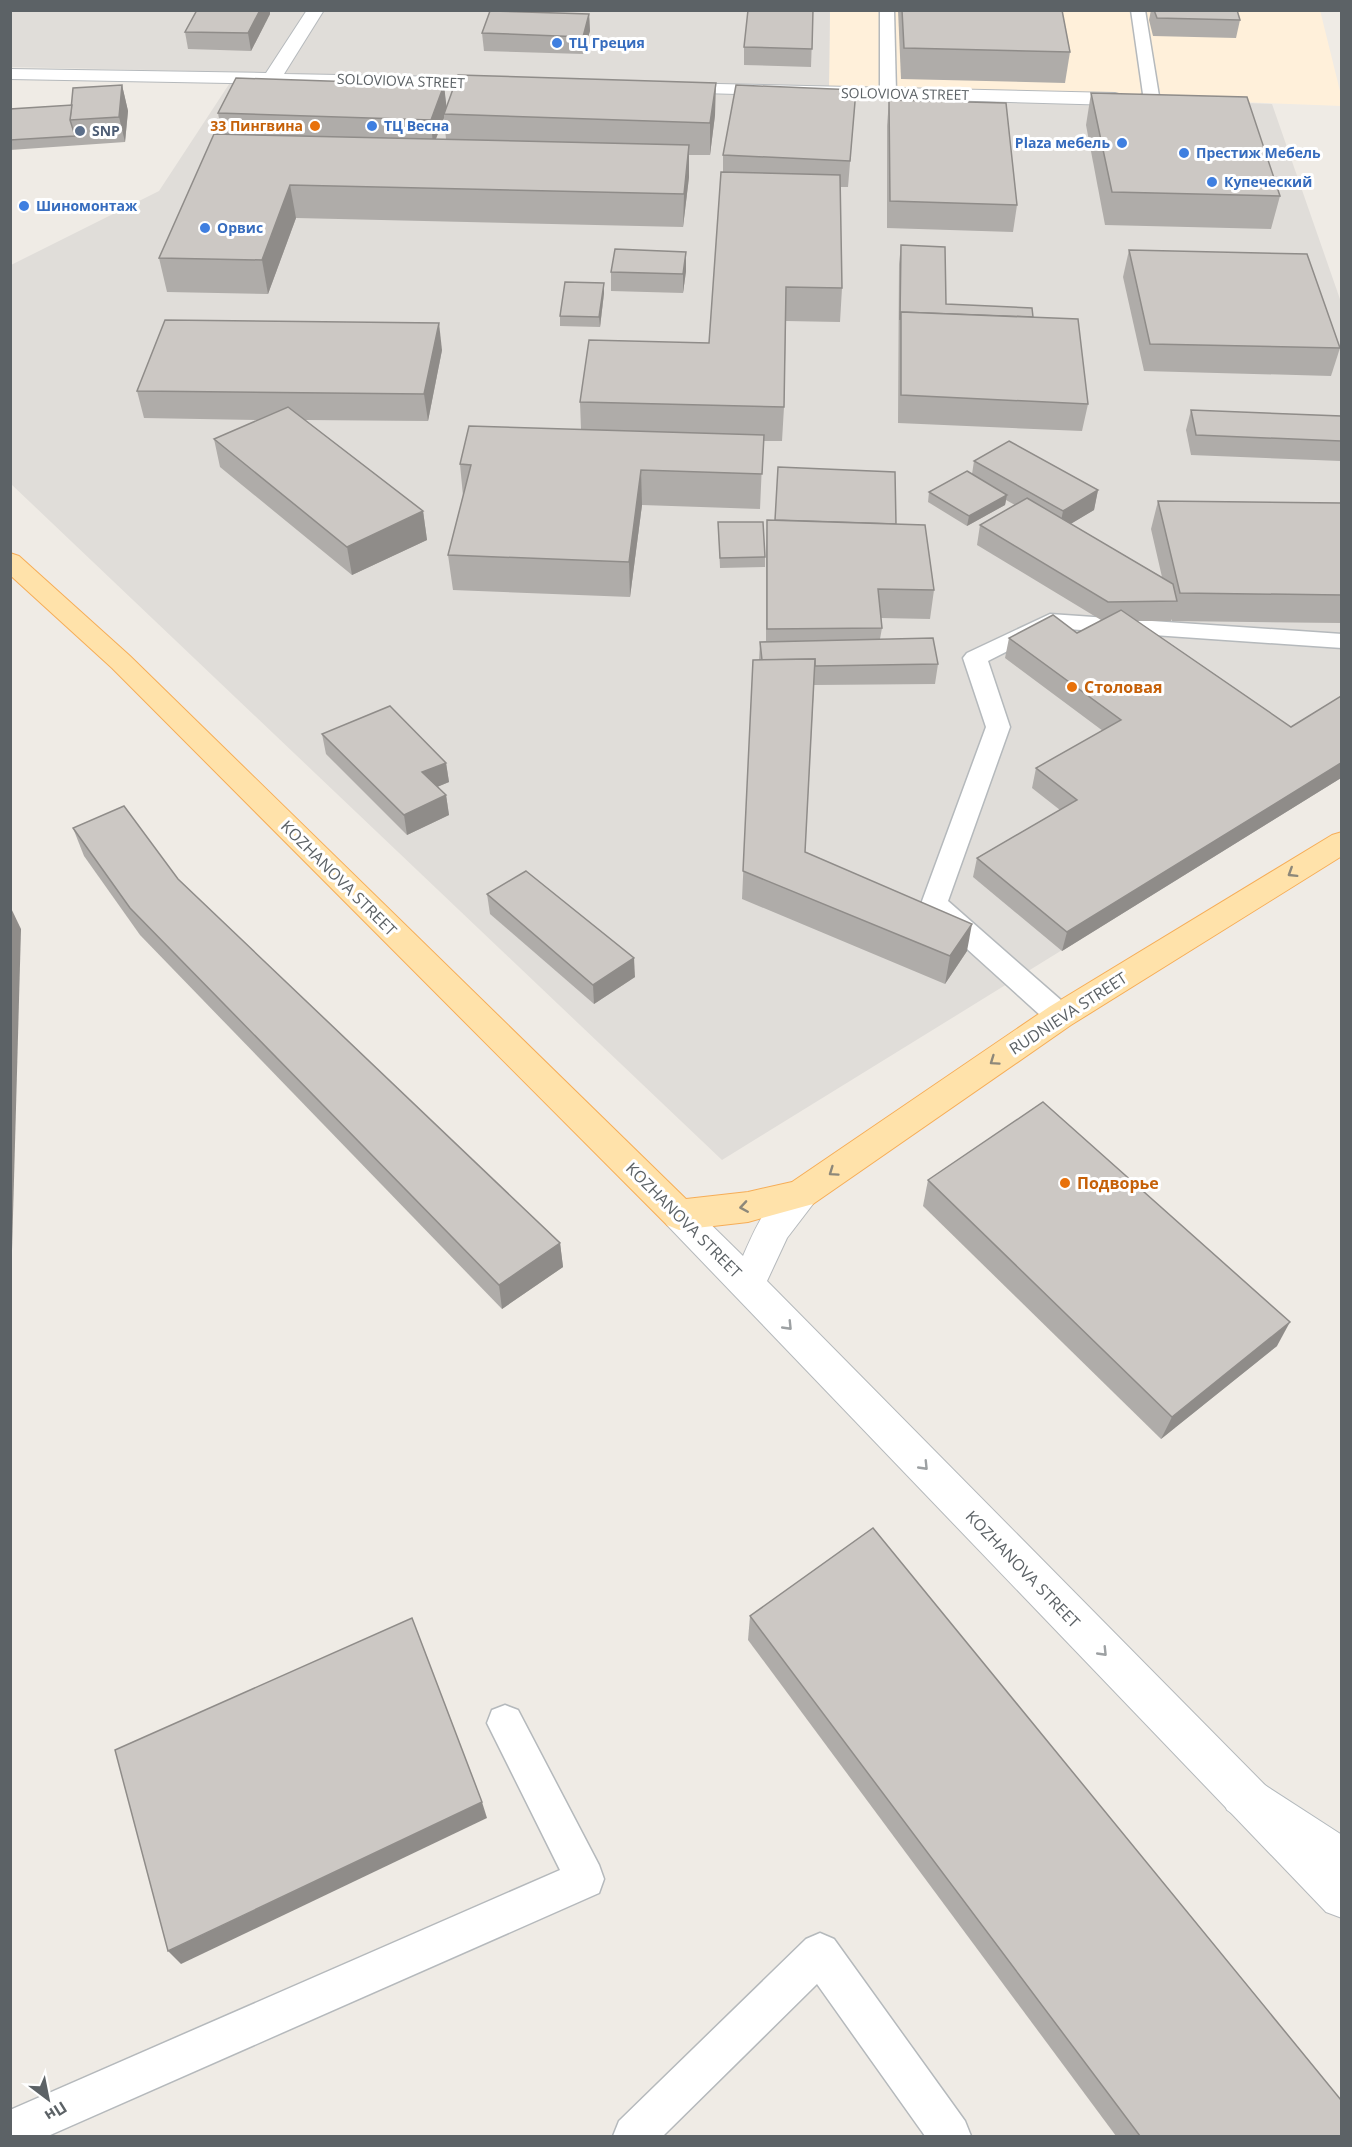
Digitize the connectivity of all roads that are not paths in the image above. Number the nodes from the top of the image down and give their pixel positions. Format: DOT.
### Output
graph roads {
  1 [pos="316,10"];
  2 [pos="887,10"];
  3 [pos="1138,10"];
  4 [pos="10,74"];
  5 [pos="272,78"];
  6 [pos="519,84"];
  7 [pos="650,87"];
  8 [pos="888,93"];
  9 [pos="1115,99"];
  10 [pos="10,561"];
  11 [pos="1341,641"];
  12 [pos="1341,842"];
  13 [pos="1060,1016"];
  14 [pos="801,1194"];
  15 [pos="679,1215"];
  16 [pos="748,1284"];
  17 [pos="506,1723"];
  18 [pos="1242,1796"];
  19 [pos="1341,1862"];
  20 [pos="1341,1896"];
  21 [pos="10,2132"];
  22 [pos="634,2136"];
  23 [pos="950,2136"];
  1 -- 5 [label="street"];
  2 -- 8 [label="lane"];
  3 -- 9 [label="lane"];
  4 -- 5 [label="street, SOLOVIOVA STREET"];
  5 -- 6 [label="street, SOLOVIOVA STREET"];
  7 -- 8 [label="street, SOLOVIOVA STREET"];
  8 -- 9 [label="street, SOLOVIOVA STREET"];
  10 -- 15 [label="main road, KOZHANOVA STREET"];
  11 -- 13 [label="lane"];
  12 -- 13 [label="main road, RUDNIEVA STREET, one-way"];
  13 -- 14 [label="main road, RUDNIEVA STREET, one-way"];
  14 -- 15 [label="main road, RUDNIEVA STREET, one-way"];
  14 -- 16 [label="street, RUDNIEVA STREET"];
  15 -- 16 [label="street, KOZHANOVA STREET"];
  16 -- 18 [label="street, KOZHANOVA STREET, one-way"];
  17 -- 21 [label="lane"];
  18 -- 19 [label="street"];
  18 -- 20 [label="street, KOZHANOVA STREET"];
  22 -- 23 [label="lane"];
}
